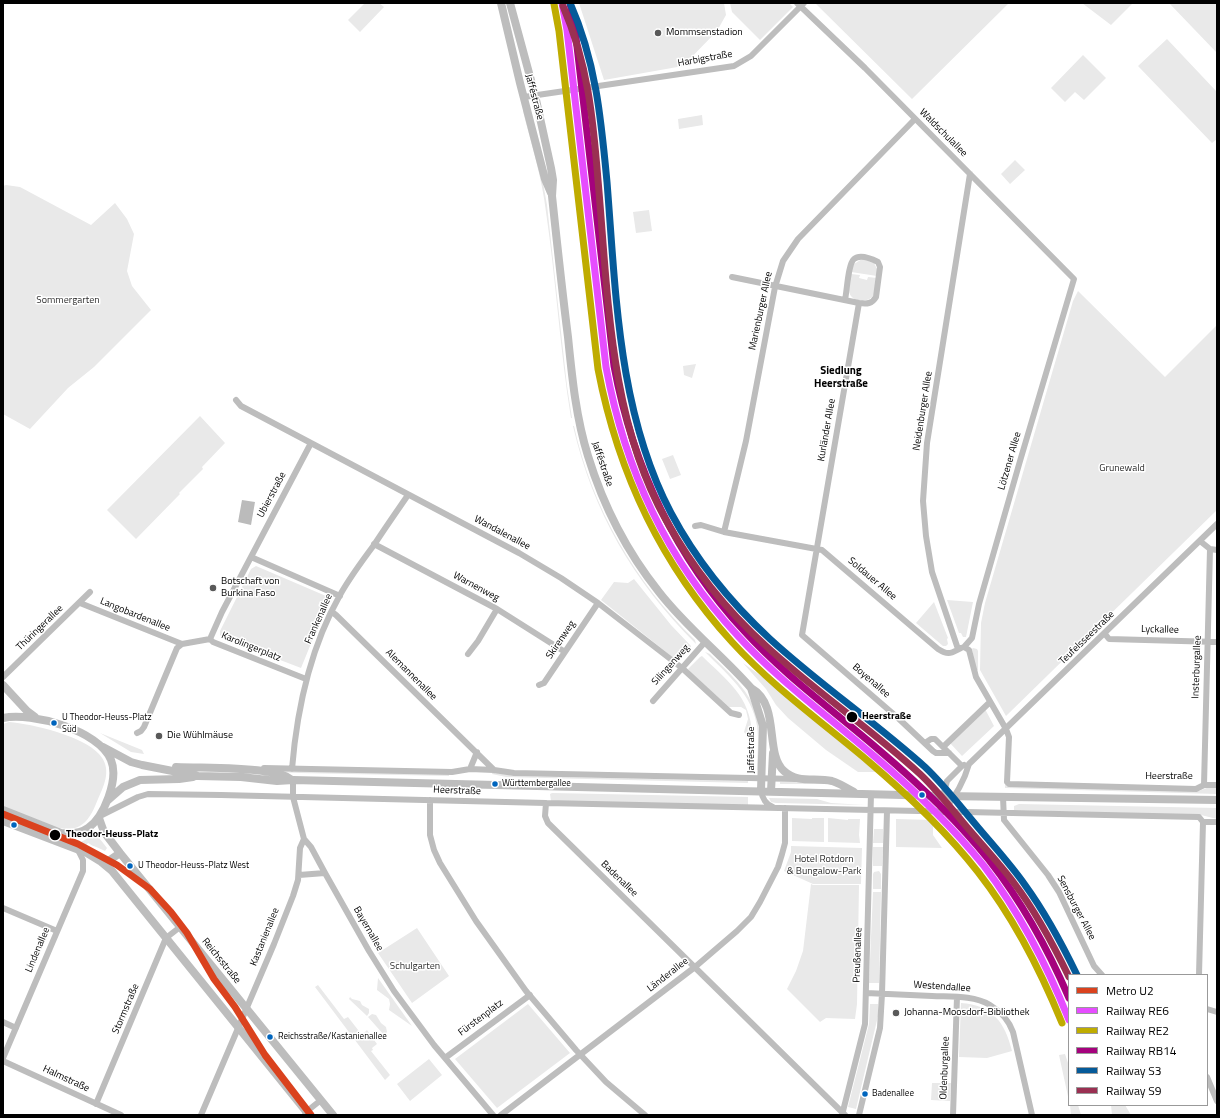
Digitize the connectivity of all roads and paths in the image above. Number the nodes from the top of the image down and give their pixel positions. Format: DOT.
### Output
graph roads {
  1 [pos="502,3"];
  2 [pos="510,3"];
  3 [pos="801,4"];
  4 [pos="535,95"];
  5 [pos="524,97"];
  6 [pos="915,119"];
  7 [pos="970,174"];
  8 [pos="552,196"];
  9 [pos="732,277"];
  10 [pos="1074,279"];
  11 [pos="775,287"];
  12 [pos="845,300"];
  13 [pos="859,303"];
  14 [pos="236,400"];
  15 [pos="311,443"];
  16 [pos="408,495"];
  17 [pos="1217,524"];
  18 [pos="695,526"];
  19 [pos="724,532"];
  20 [pos="1200,541"];
  21 [pos="374,544"];
  22 [pos="817,549"];
  23 [pos="1210,550"];
  24 [pos="1217,550"];
  25 [pos="251,557"];
  26 [pos="90,592"];
  27 [pos="340,596"];
  28 [pos="80,603"];
  29 [pos="598,603"];
  30 [pos="497,609"];
  31 [pos="332,612"];
  32 [pos="1105,634"];
  33 [pos="802,635"];
  34 [pos="210,638"];
  35 [pos="705,642"];
  36 [pos="1208,642"];
  37 [pos="1217,642"];
  38 [pos="182,644"];
  39 [pos="961,648"];
  40 [pos="565,652"];
  41 [pos="468,654"];
  42 [pos="682,668"];
  43 [pos="3,677"];
  44 [pos="306,679"];
  45 [pos="539,685"];
  46 [pos="3,686"];
  47 [pos="751,688"];
  48 [pos="653,701"];
  49 [pos="990,702"];
  50 [pos="739,715"];
  51 [pos="3,718"];
  52 [pos="38,718"];
  53 [pos="1006,729"];
  54 [pos="138,733"];
  55 [pos="925,743"];
  56 [pos="773,744"];
  57 [pos="103,747"];
  58 [pos="943,747"];
  59 [pos="477,752"];
  60 [pos="950,754"];
  61 [pos="970,764"];
  62 [pos="962,766"];
  63 [pos="157,768"];
  64 [pos="244,769"];
  65 [pos="292,769"];
  66 [pos="470,769"];
  67 [pos="494,770"];
  68 [pos="198,776"];
  69 [pos="762,779"];
  70 [pos="772,779"];
  71 [pos="800,779"];
  72 [pos="293,780"];
  73 [pos="1204,785"];
  74 [pos="1217,785"];
  75 [pos="761,790"];
  76 [pos="771,791"];
  77 [pos="856,793"];
  78 [pos="957,793"];
  79 [pos="871,794"];
  80 [pos="944,796"];
  81 [pos="1004,796"];
  82 [pos="293,797"];
  83 [pos="430,800"];
  84 [pos="1217,800"];
  85 [pos="107,801"];
  86 [pos="546,804"];
  87 [pos="775,808"];
  88 [pos="785,808"];
  89 [pos="3,810"];
  90 [pos="871,810"];
  91 [pos="887,811"];
  92 [pos="943,812"];
  93 [pos="1004,813"];
  94 [pos="99,817"];
  95 [pos="3,821"];
  96 [pos="1203,822"];
  97 [pos="1217,822"];
  98 [pos="304,839"];
  99 [pos="78,850"];
  100 [pos="120,853"];
  101 [pos="104,864"];
  102 [pos="325,873"];
  103 [pos="299,875"];
  104 [pos="3,908"];
  105 [pos="180,927"];
  106 [pos="58,931"];
  107 [pos="166,938"];
  108 [pos="695,967"];
  109 [pos="1101,974"];
  110 [pos="1199,974"];
  111 [pos="866,993"];
  112 [pos="882,994"];
  113 [pos="530,995"];
  114 [pos="957,997"];
  115 [pos="246,1008"];
  116 [pos="3,1022"];
  117 [pos="238,1027"];
  118 [pos="16,1028"];
  119 [pos="581,1055"];
  120 [pos="445,1058"];
  121 [pos="3,1060"];
  122 [pos="1208,1079"];
  123 [pos="321,1100"];
  124 [pos="1217,1101"];
  125 [pos="96,1104"];
  126 [pos="307,1114"];
  127 [pos="844,1114"];
  128 [pos="121,1115"];
  129 [pos="201,1115"];
  130 [pos="333,1115"];
  131 [pos="493,1115"];
  132 [pos="501,1115"];
  133 [pos="645,1115"];
  134 [pos="859,1115"];
  135 [pos="953,1115"];
  136 [pos="1032,1115"];
  1 -- 5 [label="main road, Jafféstraße"];
  2 -- 4 [label="main road, Jafféstraße"];
  3 -- 4 [label="street, Harbigstraße"];
  3 -- 6 [label="street, Waldschulallee"];
  4 -- 5 [label="street"];
  4 -- 8 [label="main road, Jafféstraße"];
  5 -- 8 [label="main road, Jafféstraße"];
  6 -- 7 [label="street, Waldschulallee"];
  6 -- 11 [label="street, Marienburger Allee"];
  7 -- 10 [label="street, Waldschulallee"];
  7 -- 39 [label="street, Neidenburger Allee"];
  8 -- 35 [label="main road, Jafféstraße"];
  9 -- 11 [label="street"];
  10 -- 39 [label="street, Lötzener Allee"];
  11 -- 12 [label="street"];
  11 -- 19 [label="street, Marienburger Allee"];
  12 -- 13 [label="street"];
  12 -- 13 [label="street"];
  13 -- 22 [label="street, Kurländer Allee"];
  14 -- 15 [label="street, Wandalenallee"];
  15 -- 16 [label="street, Wandalenallee"];
  15 -- 25 [label="street, Ubierstraße"];
  16 -- 21 [label="street, Frankenallee"];
  16 -- 29 [label="street, Wandalenallee"];
  17 -- 20 [label="street, Teufelsseestraße"];
  18 -- 19 [label="street, Soldauer Allee"];
  19 -- 22 [label="street, Soldauer Allee"];
  20 -- 23 [label="street"];
  20 -- 32 [label="street, Teufelsseestraße"];
  21 -- 27 [label="street, Frankenallee"];
  21 -- 30 [label="street, Warnenweg"];
  22 -- 33 [label="street, Kurländer Allee"];
  22 -- 39 [label="street, Soldauer Allee"];
  23 -- 24 [label="street"];
  23 -- 36 [label="street, Insterburgallee"];
  25 -- 27 [label="street"];
  25 -- 34 [label="street, Karolingerplatz"];
  26 -- 28 [label="street, Thüringerallee"];
  27 -- 31 [label="street, Frankenallee"];
  28 -- 38 [label="street, Langobardenallee"];
  28 -- 43 [label="street, Thüringerallee"];
  29 -- 40 [label="street, Skirenweg"];
  29 -- 42 [label="street, Wandalenallee"];
  30 -- 40 [label="street, Warnenweg"];
  30 -- 41 [label="street"];
  31 -- 44 [label="street, Frankenallee"];
  31 -- 59 [label="street, Alemannenallee"];
  32 -- 36 [label="street, Lyckallee"];
  32 -- 53 [label="street, Teufelsseestraße"];
  33 -- 55 [label="street, Boyenallee"];
  34 -- 38 [label="street"];
  34 -- 44 [label="street, Karolingerplatz"];
  35 -- 42 [label="street, Silingenweg"];
  35 -- 47 [label="main road, Jafféstraße"];
  36 -- 37 [label="street, Lyckallee"];
  36 -- 73 [label="street, Insterburgallee"];
  38 -- 54 [label="street"];
  39 -- 49 [label="street"];
  40 -- 45 [label="street, Skirenweg"];
  42 -- 48 [label="street, Silingenweg"];
  42 -- 50 [label="street, Wandalenallee"];
  44 -- 65 [label="street, Frankenallee"];
  46 -- 52 [label="main road"];
  47 -- 56 [label="main road, Jafféstraße"];
  47 -- 69 [label="main road, Jafféstraße"];
  49 -- 53 [label="street"];
  49 -- 58 [label="street"];
  51 -- 52 [label="main road"];
  52 -- 57 [label="main road"];
  53 -- 61 [label="street, Teufelsseestraße"];
  53 -- 73 [label="street, Heerstraße"];
  55 -- 58 [label="street, Boyenallee"];
  55 -- 60 [label="street, Boyenallee"];
  56 -- 70 [label="main road, Jafféstraße"];
  56 -- 71 [label="main road, Jafféstraße"];
  57 -- 63 [label="main road, Heerstraße"];
  57 -- 85 [label="main road"];
  58 -- 60 [label="street, Boyenallee"];
  59 -- 66 [label="street"];
  59 -- 67 [label="street, Alemannenallee"];
  60 -- 62 [label="street, Boyenallee"];
  61 -- 62 [label="street"];
  61 -- 78 [label="street, Teufelsseestraße"];
  62 -- 80 [label="street"];
  63 -- 64 [label="main road, Heerstraße"];
  63 -- 68 [label="main road, Heerstraße"];
  64 -- 65 [label="street, Heerstraße"];
  64 -- 72 [label="main road, Heerstraße"];
  65 -- 66 [label="street, Heerstraße"];
  66 -- 67 [label="street, Heerstraße"];
  67 -- 69 [label="street, Heerstraße"];
  68 -- 72 [label="main road, Heerstraße"];
  68 -- 85 [label="main road, Heerstraße"];
  69 -- 70 [label="street, Heerstraße"];
  69 -- 75 [label="main road, Jafféstraße"];
  70 -- 71 [label="street, Heerstraße"];
  70 -- 76 [label="main road, Jafféstraße"];
  71 -- 77 [label="main road, Heerstraße"];
  72 -- 75 [label="main road, Heerstraße"];
  72 -- 82 [label="street"];
  73 -- 74 [label="street, Heerstraße"];
  75 -- 76 [label="main road, Heerstraße"];
  75 -- 87 [label="street"];
  76 -- 77 [label="main road, Heerstraße"];
  77 -- 79 [label="main road, Heerstraße"];
  78 -- 80 [label="main road, Heerstraße"];
  78 -- 81 [label="main road, Heerstraße"];
  78 -- 92 [label="street, Teufelsseestraße"];
  79 -- 80 [label="main road, Heerstraße"];
  79 -- 90 [label="street, Preußenallee"];
  81 -- 84 [label="main road, Heerstraße"];
  81 -- 93 [label="street"];
  82 -- 83 [label="street, Heerstraße"];
  82 -- 94 [label="street, Heerstraße"];
  82 -- 98 [label="street, Bayernallee"];
  83 -- 86 [label="street, Heerstraße"];
  83 -- 113 [label="street"];
  85 -- 94 [label="main road"];
  86 -- 87 [label="street, Heerstraße"];
  86 -- 108 [label="street, Badenallee"];
  87 -- 88 [label="street, Heerstraße"];
  88 -- 90 [label="street, Heerstraße"];
  88 -- 108 [label="street, Länderallee"];
  89 -- 94 [label="main road"];
  90 -- 91 [label="street, Heerstraße"];
  90 -- 111 [label="street, Preußenallee"];
  91 -- 92 [label="street, Heerstraße"];
  91 -- 112 [label="street"];
  92 -- 93 [label="street, Heerstraße"];
  93 -- 96 [label="street, Heerstraße"];
  93 -- 109 [label="street, Sensburger Allee"];
  94 -- 100 [label="main road, Reichsstraße"];
  95 -- 99 [label="main road"];
  96 -- 97 [label="street, Heerstraße"];
  96 -- 110 [label="street"];
  98 -- 102 [label="street, Bayernallee"];
  98 -- 103 [label="street, Kastanienallee"];
  99 -- 101 [label="main road"];
  99 -- 106 [label="street, Lindenallee"];
  100 -- 101 [label="main road"];
  100 -- 105 [label="main road, Reichsstraße"];
  101 -- 107 [label="main road"];
  102 -- 103 [label="street"];
  102 -- 120 [label="street, Bayernallee"];
  103 -- 115 [label="street, Kastanienallee"];
  104 -- 106 [label="street"];
  105 -- 107 [label="street, Stormstraße"];
  105 -- 115 [label="main road, Reichsstraße"];
  106 -- 118 [label="street, Lindenallee"];
  107 -- 117 [label="main road"];
  107 -- 125 [label="street, Stormstraße"];
  108 -- 119 [label="street, Länderallee"];
  108 -- 127 [label="street, Badenallee"];
  111 -- 112 [label="street, Westendallee"];
  111 -- 127 [label="street, Preußenallee"];
  112 -- 114 [label="street, Westendallee"];
  112 -- 134 [label="street"];
  113 -- 119 [label="street"];
  113 -- 120 [label="street, Fürstenplatz"];
  114 -- 135 [label="street, Oldenburgallee"];
  114 -- 136 [label="street, Westendallee"];
  115 -- 117 [label="street, Kastanienallee"];
  115 -- 123 [label="main road, Reichsstraße"];
  116 -- 118 [label="street"];
  117 -- 126 [label="main road"];
  117 -- 129 [label="street, Kastanienallee"];
  118 -- 121 [label="street, Lindenallee"];
  119 -- 132 [label="street, Länderallee"];
  119 -- 133 [label="street"];
  120 -- 131 [label="street, Bayernallee"];
  121 -- 125 [label="street, Halmstraße"];
  122 -- 124 [label="street"];
  123 -- 126 [label="street"];
  123 -- 130 [label="main road, Reichsstraße"];
  125 -- 128 [label="street, Halmstraße"];
}
